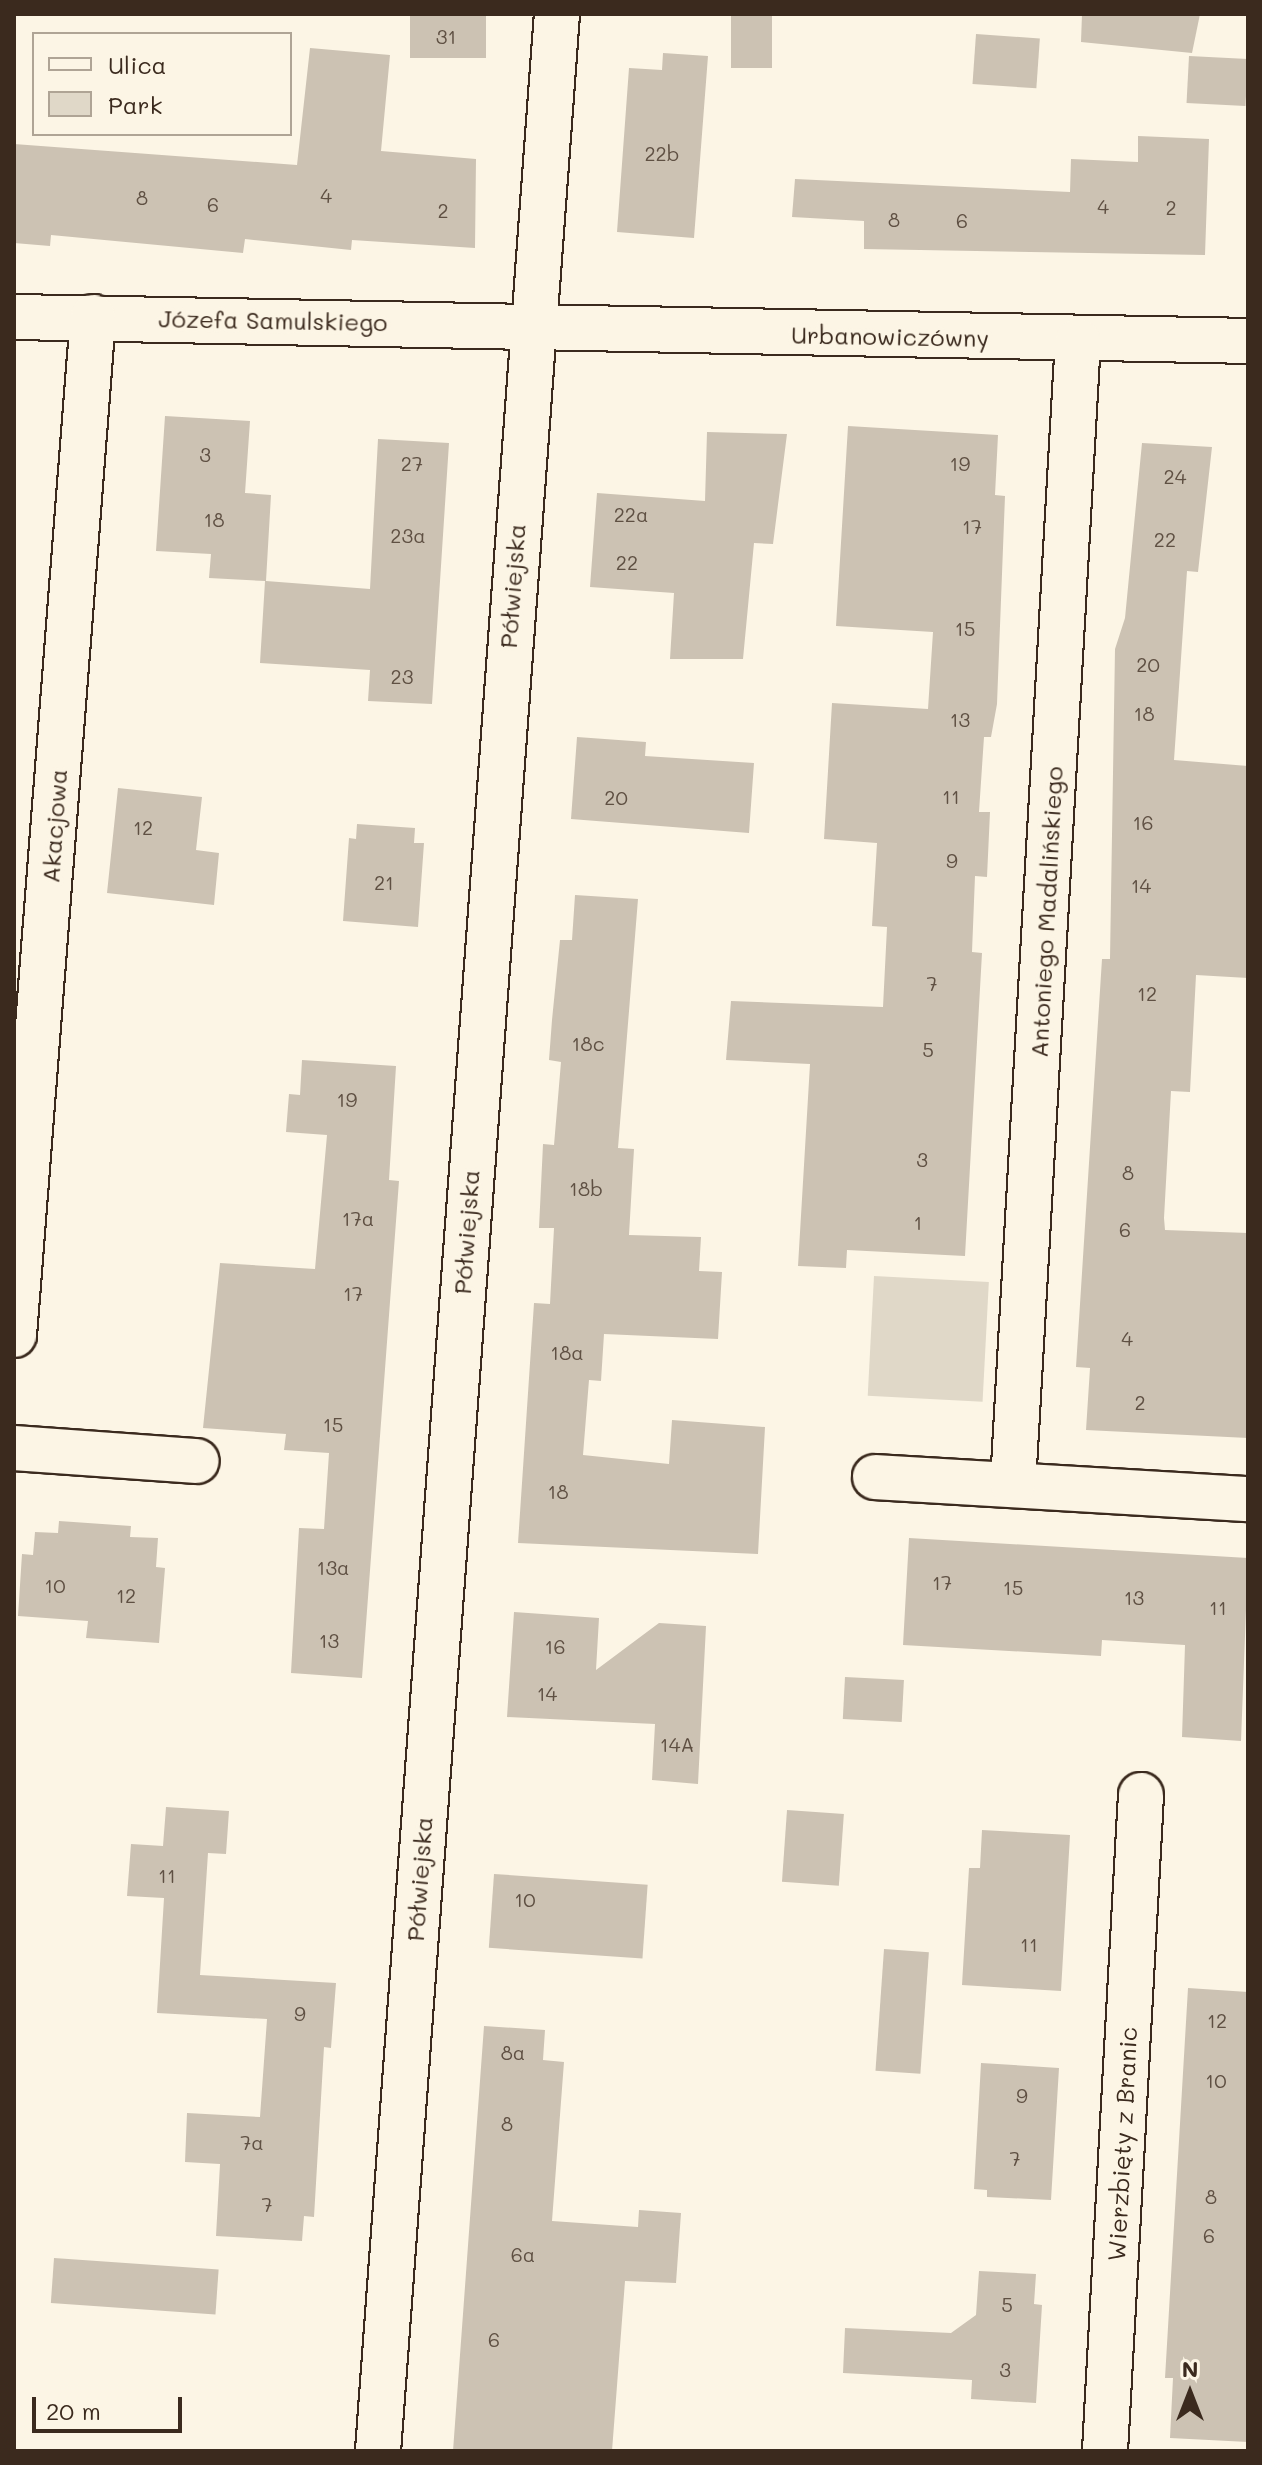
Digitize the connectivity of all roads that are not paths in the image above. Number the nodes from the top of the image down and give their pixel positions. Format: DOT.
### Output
graph roads {
  1 [pos="557,14"];
  2 [pos="14,317"];
  3 [pos="93,317"];
  4 [pos="532,326"];
  5 [pos="1078,341"];
  6 [pos="1248,341"];
  7 [pos="14,1335"];
  8 [pos="14,1448"];
  9 [pos="197,1461"];
  10 [pos="875,1477"];
  11 [pos="1013,1484"];
  12 [pos="1248,1499"];
  13 [pos="1141,1795"];
  14 [pos="378,2451"];
  15 [pos="1105,2451"];
  1 -- 4 [label="street, Półwiejska"];
  2 -- 3 [label="street, Józefa Samulskiego"];
  3 -- 4 [label="street, Józefa Samulskiego"];
  3 -- 7 [label="street, Akacjowa"];
  4 -- 5 [label="street, Urbanowiczówny"];
  4 -- 14 [label="street, Półwiejska"];
  5 -- 6 [label="street, Urbanowiczówny"];
  5 -- 11 [label="street, Antoniego Madalińskiego"];
  8 -- 9 [label="street"];
  10 -- 11 [label="street"];
  11 -- 12 [label="street"];
  13 -- 15 [label="street, Wierzbięty z Branic"];
}
